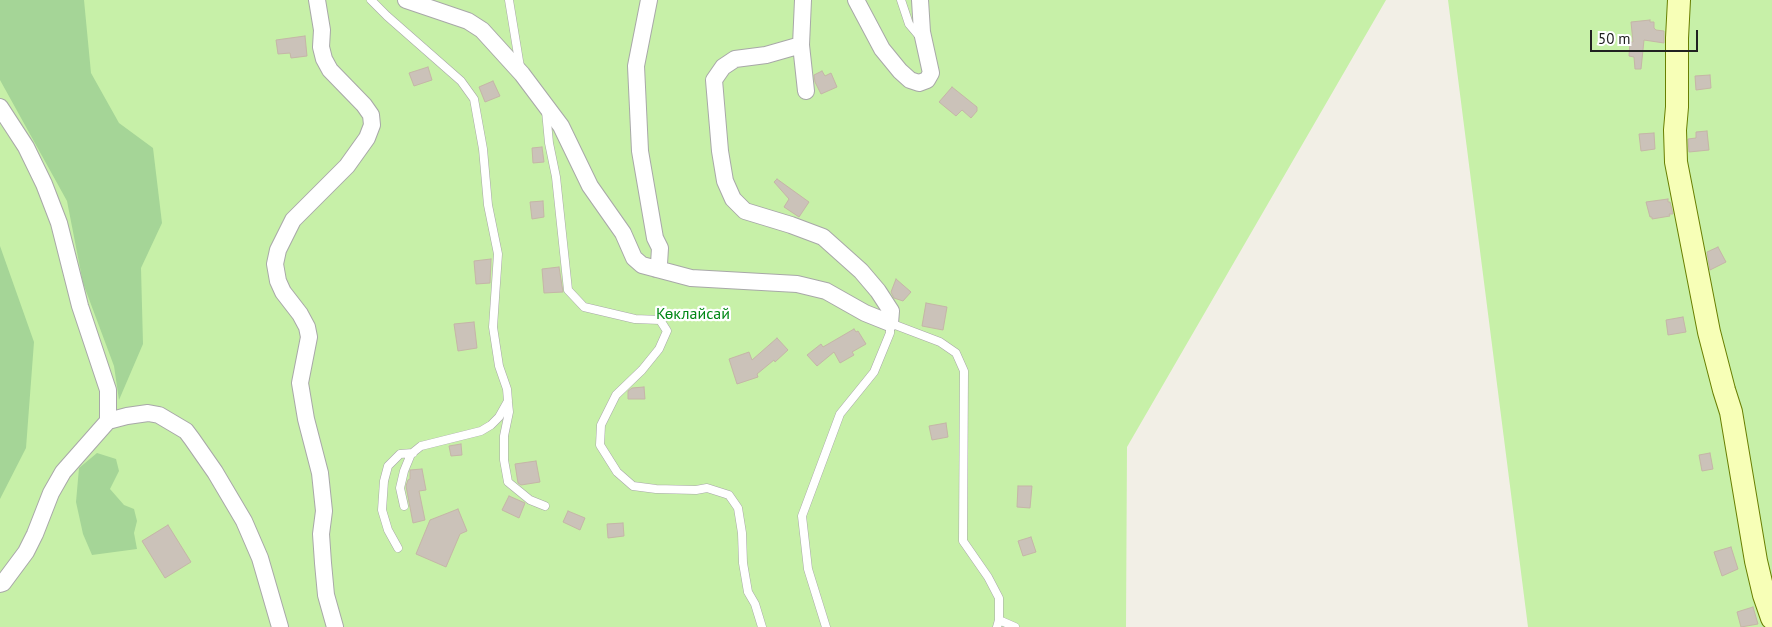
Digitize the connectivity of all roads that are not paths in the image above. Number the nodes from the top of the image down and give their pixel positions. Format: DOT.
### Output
graph roads {
  1 [pos="317,0"];
  2 [pos="371,0"];
  3 [pos="406,0"];
  4 [pos="509,0"];
  5 [pos="649,0"];
  6 [pos="803,0"];
  7 [pos="856,0"];
  8 [pos="901,0"];
  9 [pos="920,0"];
  10 [pos="1679,0"];
  11 [pos="924,42"];
  12 [pos="801,45"];
  13 [pos="522,74"];
  14 [pos="806,91"];
  15 [pos="0,107"];
  16 [pos="546,107"];
  17 [pos="656,269"];
  18 [pos="890,323"];
  19 [pos="508,401"];
  20 [pos="108,421"];
  21 [pos="413,453"];
  22 [pos="404,506"];
  23 [pos="545,506"];
  24 [pos="398,548"];
  25 [pos="1,584"];
  26 [pos="1772,618"];
  27 [pos="998,624"];
  28 [pos="280,627"];
  29 [pos="335,627"];
  30 [pos="762,627"];
  31 [pos="826,627"];
  32 [pos="1015,627"];
  1 -- 29 [label="street"];
  2 -- 19 [label="lane"];
  3 -- 13 [label="street"];
  4 -- 13 [label="lane"];
  5 -- 17 [label="street"];
  6 -- 12 [label="street"];
  7 -- 11 [label="street"];
  8 -- 11 [label="lane"];
  9 -- 11 [label="street"];
  10 -- 26 [label="street"];
  12 -- 14 [label="street"];
  12 -- 18 [label="street"];
  13 -- 16 [label="street"];
  15 -- 20 [label="street"];
  16 -- 17 [label="street"];
  16 -- 30 [label="lane"];
  17 -- 18 [label="street"];
  18 -- 27 [label="lane"];
  18 -- 31 [label="lane"];
  19 -- 21 [label="lane"];
  19 -- 23 [label="lane"];
  20 -- 25 [label="street"];
  20 -- 28 [label="street"];
  21 -- 22 [label="lane"];
  21 -- 24 [label="lane"];
  27 -- 32 [label="lane"];
}
